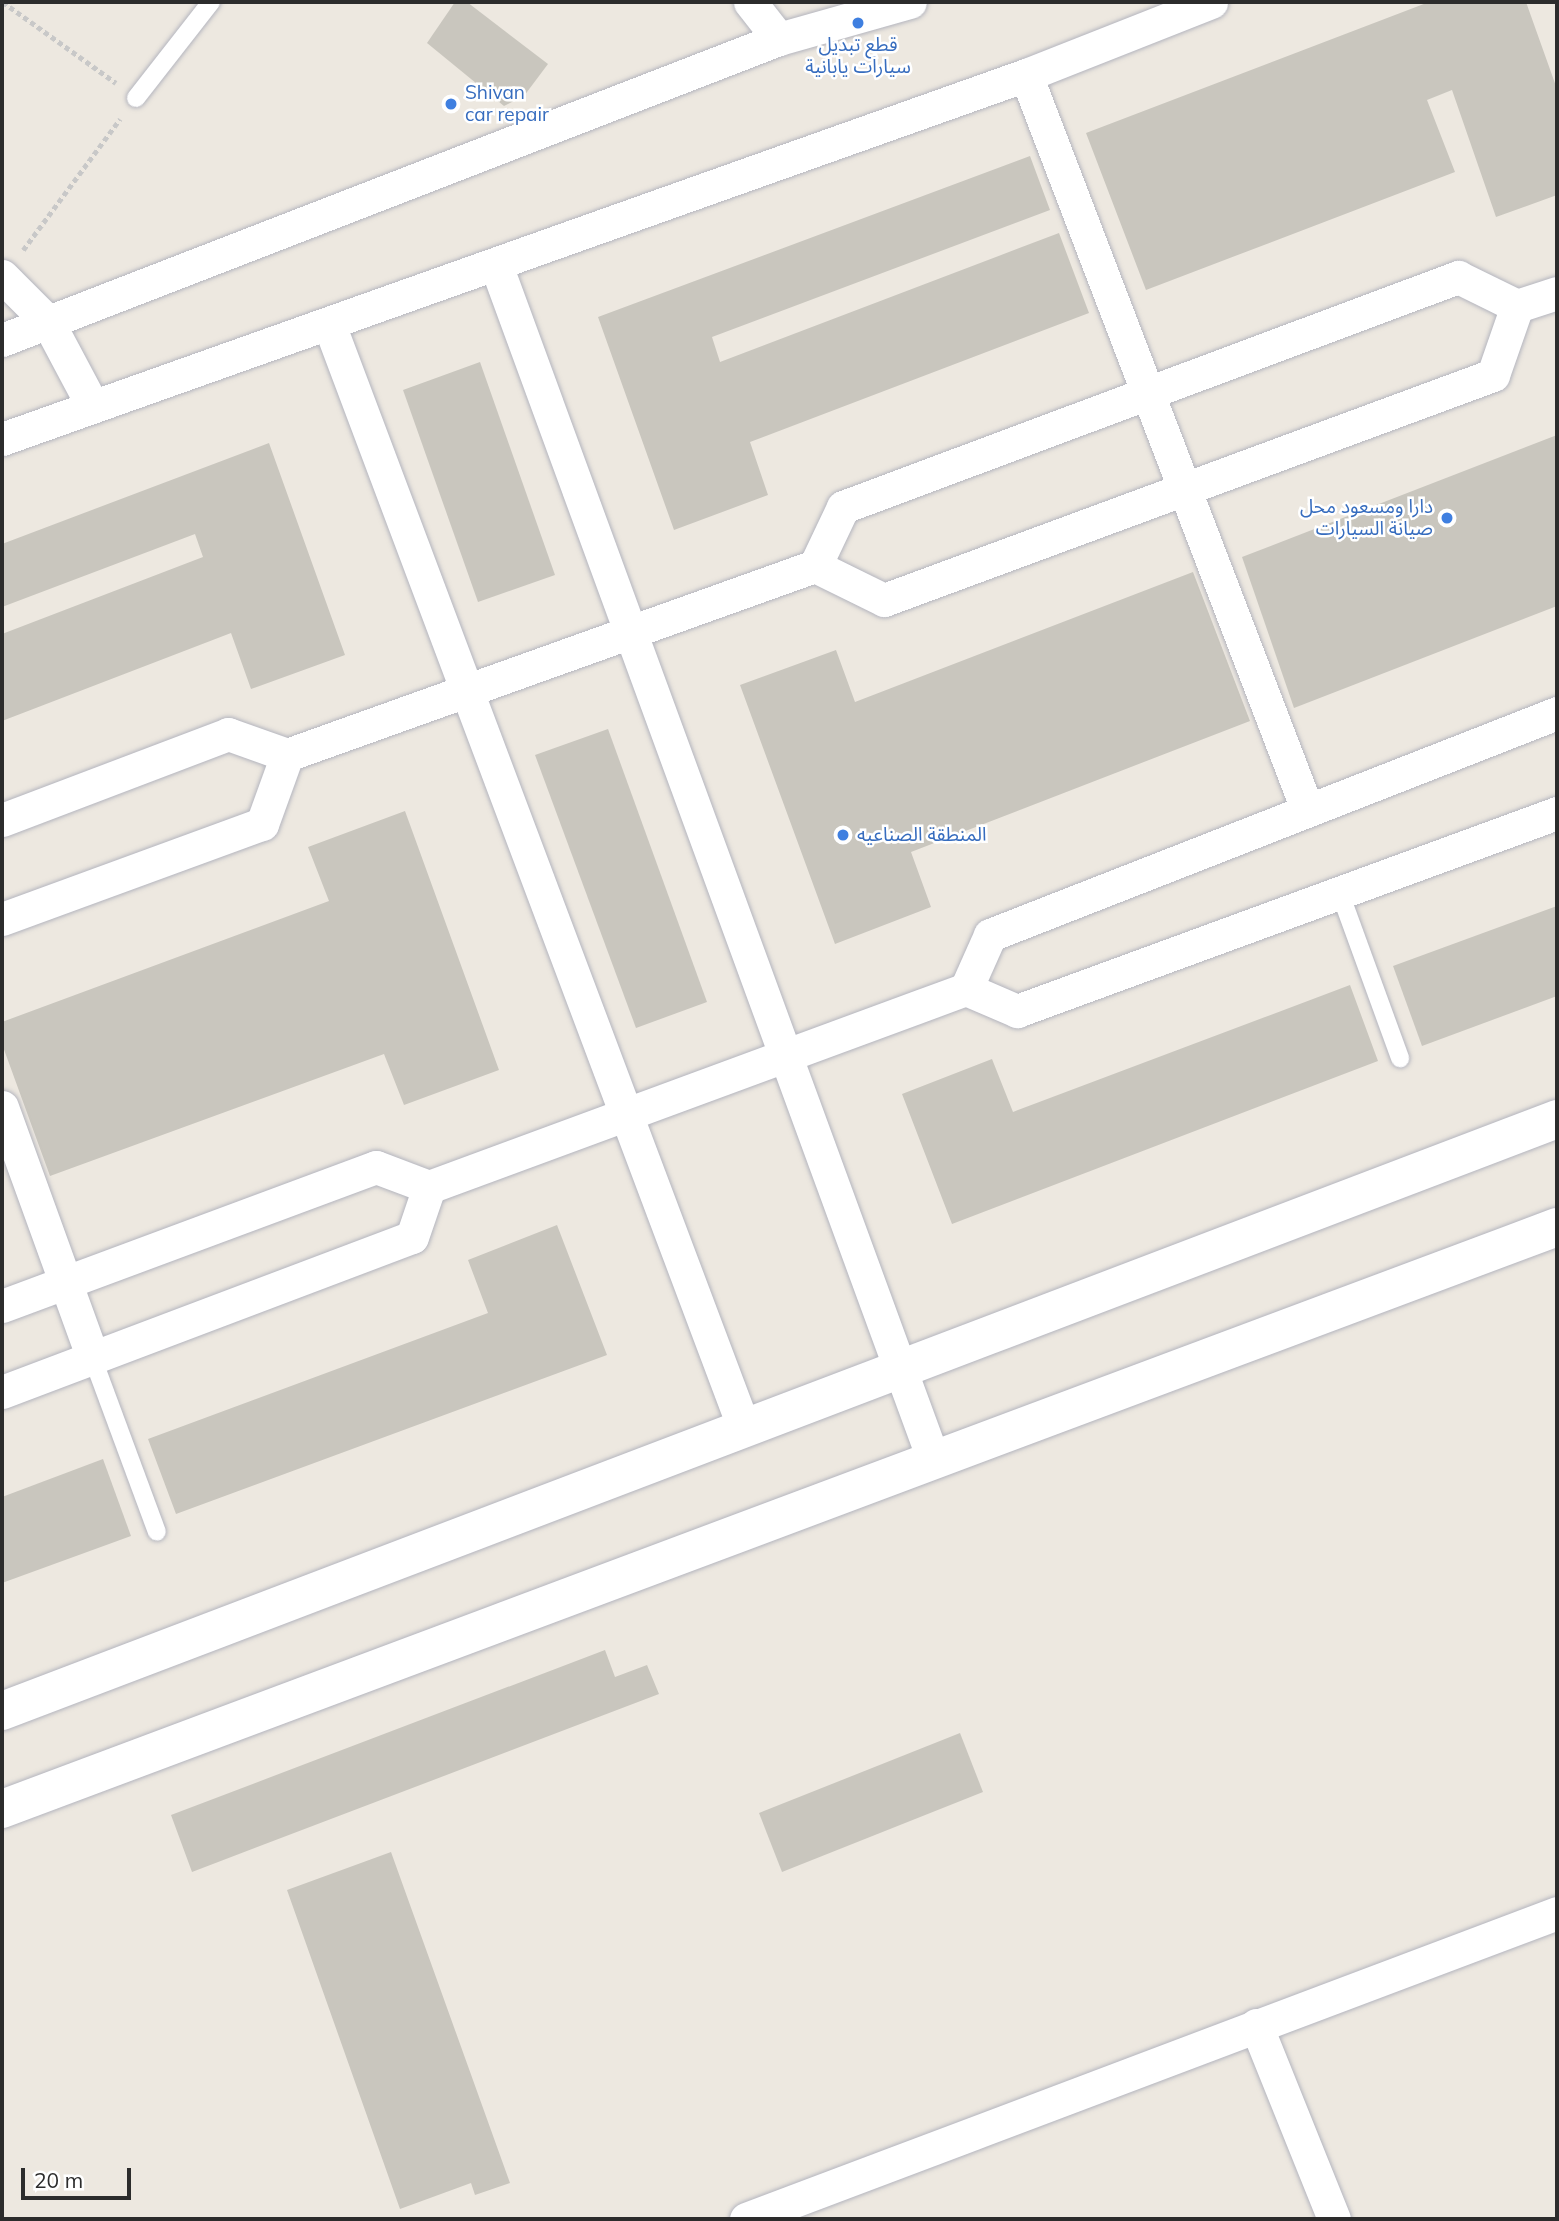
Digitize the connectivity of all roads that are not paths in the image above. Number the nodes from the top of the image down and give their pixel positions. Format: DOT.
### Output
graph roads {
  1 [pos="211,2"];
  2 [pos="750,2"];
  3 [pos="910,2"];
  4 [pos="1211,2"];
  5 [pos="779,39"];
  6 [pos="1026,75"];
  7 [pos="136,98"];
  8 [pos="496,265"];
  9 [pos="2,277"];
  10 [pos="1557,293"];
  11 [pos="1517,306"];
  12 [pos="47,322"];
  13 [pos="329,324"];
  14 [pos="2,340"];
  15 [pos="1148,393"];
  16 [pos="91,403"];
  17 [pos="2,439"];
  18 [pos="1185,489"];
  19 [pos="815,566"];
  20 [pos="630,632"];
  21 [pos="467,690"];
  22 [pos="1557,713"];
  23 [pos="287,755"];
  24 [pos="1307,809"];
  25 [pos="1557,813"];
  26 [pos="2,820"];
  27 [pos="1340,893"];
  28 [pos="2,919"];
  29 [pos="966,989"];
  30 [pos="786,1056"];
  31 [pos="1400,1058"];
  32 [pos="2,1107"];
  33 [pos="626,1114"];
  34 [pos="1557,1119"];
  35 [pos="429,1186"];
  36 [pos="1557,1227"];
  37 [pos="65,1282"];
  38 [pos="2,1306"];
  39 [pos="93,1359"];
  40 [pos="901,1371"];
  41 [pos="2,1392"];
  42 [pos="744,1428"];
  43 [pos="934,1461"];
  44 [pos="157,1532"];
  45 [pos="2,1712"];
  46 [pos="2,1809"];
  47 [pos="1557,1913"];
  48 [pos="1256,2025"];
  49 [pos="746,2219"];
  50 [pos="1334,2219"];
  1 -- 7 [label="lane"];
  2 -- 5 [label="street"];
  3 -- 5 [label="street"];
  4 -- 6 [label="street"];
  5 -- 12 [label="street"];
  6 -- 8 [label="street"];
  6 -- 15 [label="street"];
  8 -- 13 [label="street"];
  8 -- 20 [label="street"];
  9 -- 12 [label="street"];
  10 -- 11 [label="street"];
  11 -- 15 [label="street"];
  11 -- 18 [label="street"];
  12 -- 14 [label="street"];
  12 -- 16 [label="street"];
  13 -- 16 [label="street"];
  13 -- 21 [label="street"];
  15 -- 18 [label="street"];
  15 -- 19 [label="street"];
  16 -- 17 [label="street"];
  18 -- 19 [label="street"];
  18 -- 24 [label="street"];
  19 -- 20 [label="street"];
  20 -- 21 [label="street"];
  20 -- 30 [label="street"];
  21 -- 23 [label="street"];
  21 -- 33 [label="street"];
  22 -- 24 [label="street"];
  23 -- 26 [label="street"];
  23 -- 28 [label="street"];
  24 -- 29 [label="street"];
  25 -- 27 [label="street"];
  27 -- 29 [label="street"];
  27 -- 31 [label="lane"];
  29 -- 30 [label="street"];
  30 -- 33 [label="street"];
  30 -- 40 [label="street"];
  32 -- 37 [label="street"];
  33 -- 35 [label="street"];
  33 -- 42 [label="street"];
  34 -- 40 [label="main road"];
  35 -- 37 [label="street"];
  35 -- 39 [label="street"];
  36 -- 43 [label="main road"];
  37 -- 38 [label="street"];
  37 -- 39 [label="street"];
  39 -- 41 [label="street"];
  39 -- 44 [label="lane"];
  40 -- 42 [label="main road"];
  40 -- 43 [label="street"];
  42 -- 45 [label="main road"];
  43 -- 46 [label="main road"];
  47 -- 48 [label="street"];
  48 -- 49 [label="street"];
  48 -- 50 [label="street"];
}
